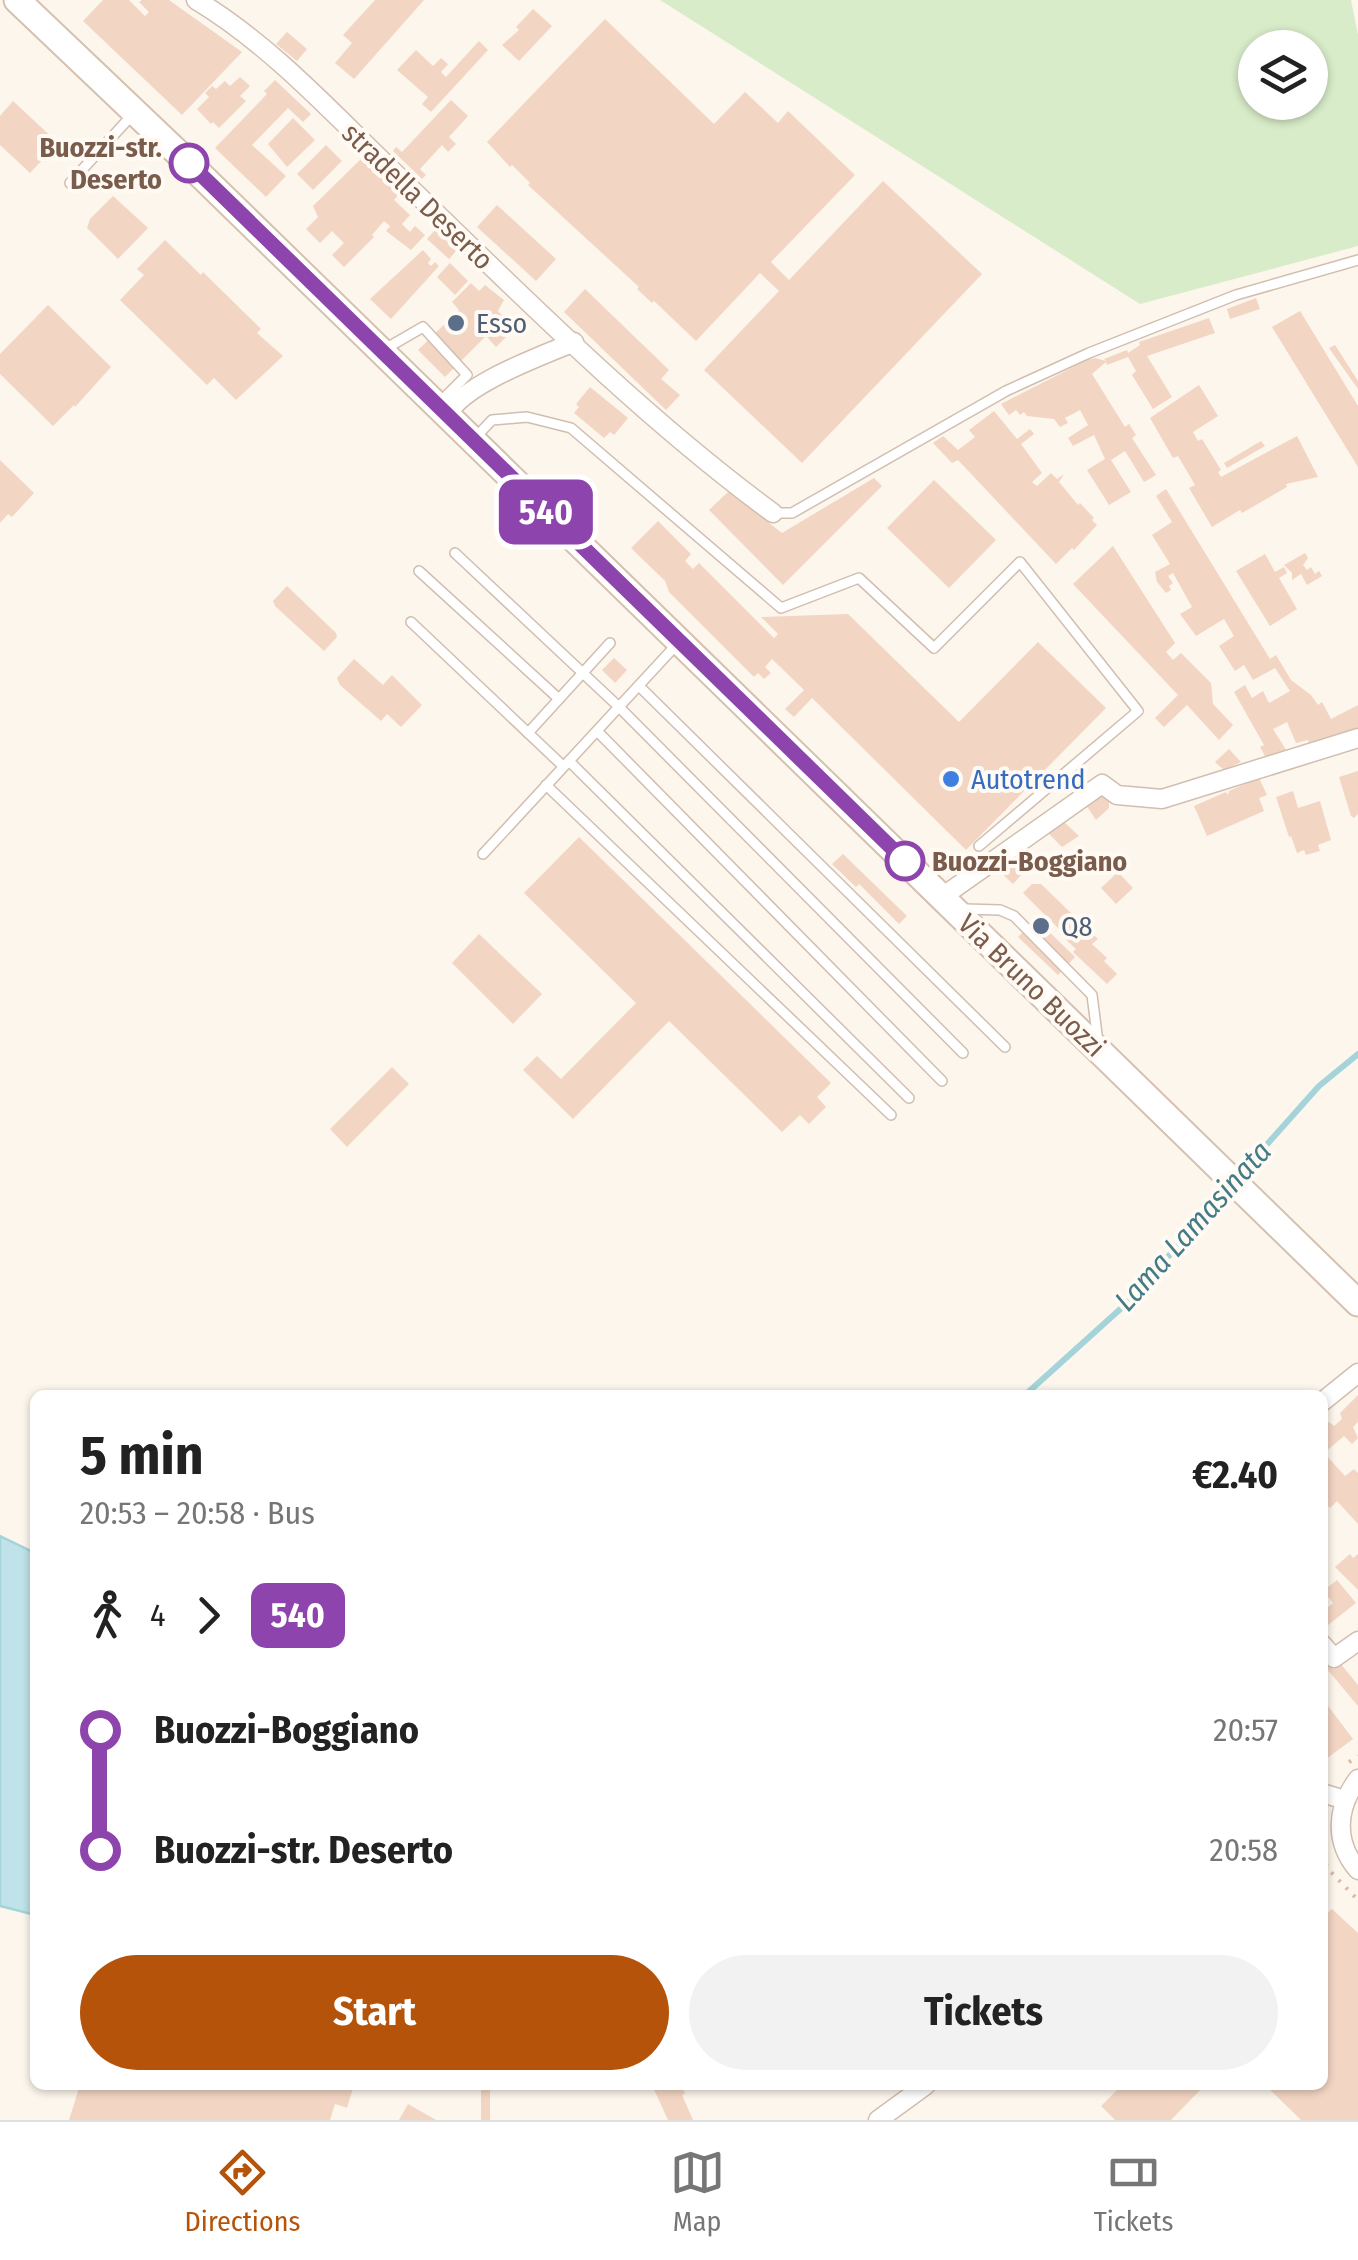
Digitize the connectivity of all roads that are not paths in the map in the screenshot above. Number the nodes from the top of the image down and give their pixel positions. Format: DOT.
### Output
graph roads {
  1 [pos="17,0"];
  2 [pos="196,0"];
  3 [pos="222,6"];
  4 [pos="135,112"];
  5 [pos="70,182"];
  6 [pos="1358,260"];
  7 [pos="574,342"];
  8 [pos="382,351"];
  9 [pos="442,410"];
  10 [pos="473,440"];
  11 [pos="773,513"];
  12 [pos="455,552"];
  13 [pos="419,572"];
  14 [pos="411,622"];
  15 [pos="679,642"];
  16 [pos="610,643"];
  17 [pos="583,673"];
  18 [pos="638,686"];
  19 [pos="559,699"];
  20 [pos="619,707"];
  21 [pos="597,732"];
  22 [pos="528,733"];
  23 [pos="1358,738"];
  24 [pos="566,764"];
  25 [pos="546,785"];
  26 [pos="979,846"];
  27 [pos="482,854"];
  28 [pos="948,903"];
  29 [pos="1093,1044"];
  30 [pos="1006,1048"];
  31 [pos="963,1052"];
  32 [pos="942,1082"];
  33 [pos="909,1098"];
  34 [pos="891,1115"];
  35 [pos="1358,1302"];
  36 [pos="1358,1373"];
  37 [pos="1328,1397"];
  38 [pos="1358,1640"];
  39 [pos="1328,1651"];
  40 [pos="1358,1779"];
  41 [pos="1328,1796"];
  42 [pos="1345,1800"];
  43 [pos="1358,1870"];
  44 [pos="919,2090"];
  45 [pos="878,2120"];
  1 -- 4 [label="main road, Via Bruno Buozzi"];
  2 -- 3 [label="street, stradella Deserto"];
  3 -- 7 [label="street, stradella Deserto"];
  4 -- 5 [label="lane"];
  4 -- 8 [label="main road, Via Bruno Buozzi"];
  6 -- 11 [label="lane"];
  7 -- 9 [label="street"];
  7 -- 11 [label="street, stradella Deserto"];
  8 -- 9 [label="main road, Via Bruno Buozzi"];
  8 -- 9 [label="lane"];
  9 -- 10 [label="main road, Via Bruno Buozzi"];
  10 -- 15 [label="main road, Via Bruno Buozzi"];
  10 -- 26 [label="lane"];
  12 -- 17 [label="lane"];
  13 -- 19 [label="lane"];
  14 -- 22 [label="lane"];
  15 -- 18 [label="lane"];
  15 -- 28 [label="main road, Via Bruno Buozzi"];
  16 -- 17 [label="lane"];
  17 -- 19 [label="lane"];
  17 -- 20 [label="lane"];
  18 -- 20 [label="lane"];
  18 -- 30 [label="lane"];
  19 -- 22 [label="lane"];
  20 -- 21 [label="lane"];
  20 -- 31 [label="lane"];
  21 -- 24 [label="lane"];
  21 -- 32 [label="lane"];
  22 -- 24 [label="lane"];
  23 -- 28 [label="street"];
  24 -- 25 [label="lane"];
  24 -- 33 [label="lane"];
  25 -- 27 [label="lane"];
  25 -- 34 [label="lane"];
  28 -- 29 [label="main road, Via Bruno Buozzi"];
  28 -- 29 [label="lane"];
  29 -- 35 [label="main road, Via Bruno Buozzi"];
  36 -- 37 [label="street"];
  38 -- 39 [label="street"];
  40 -- 42 [label="street"];
  41 -- 42 [label="street"];
  42 -- 43 [label="street"];
  44 -- 45 [label="street"];
}
